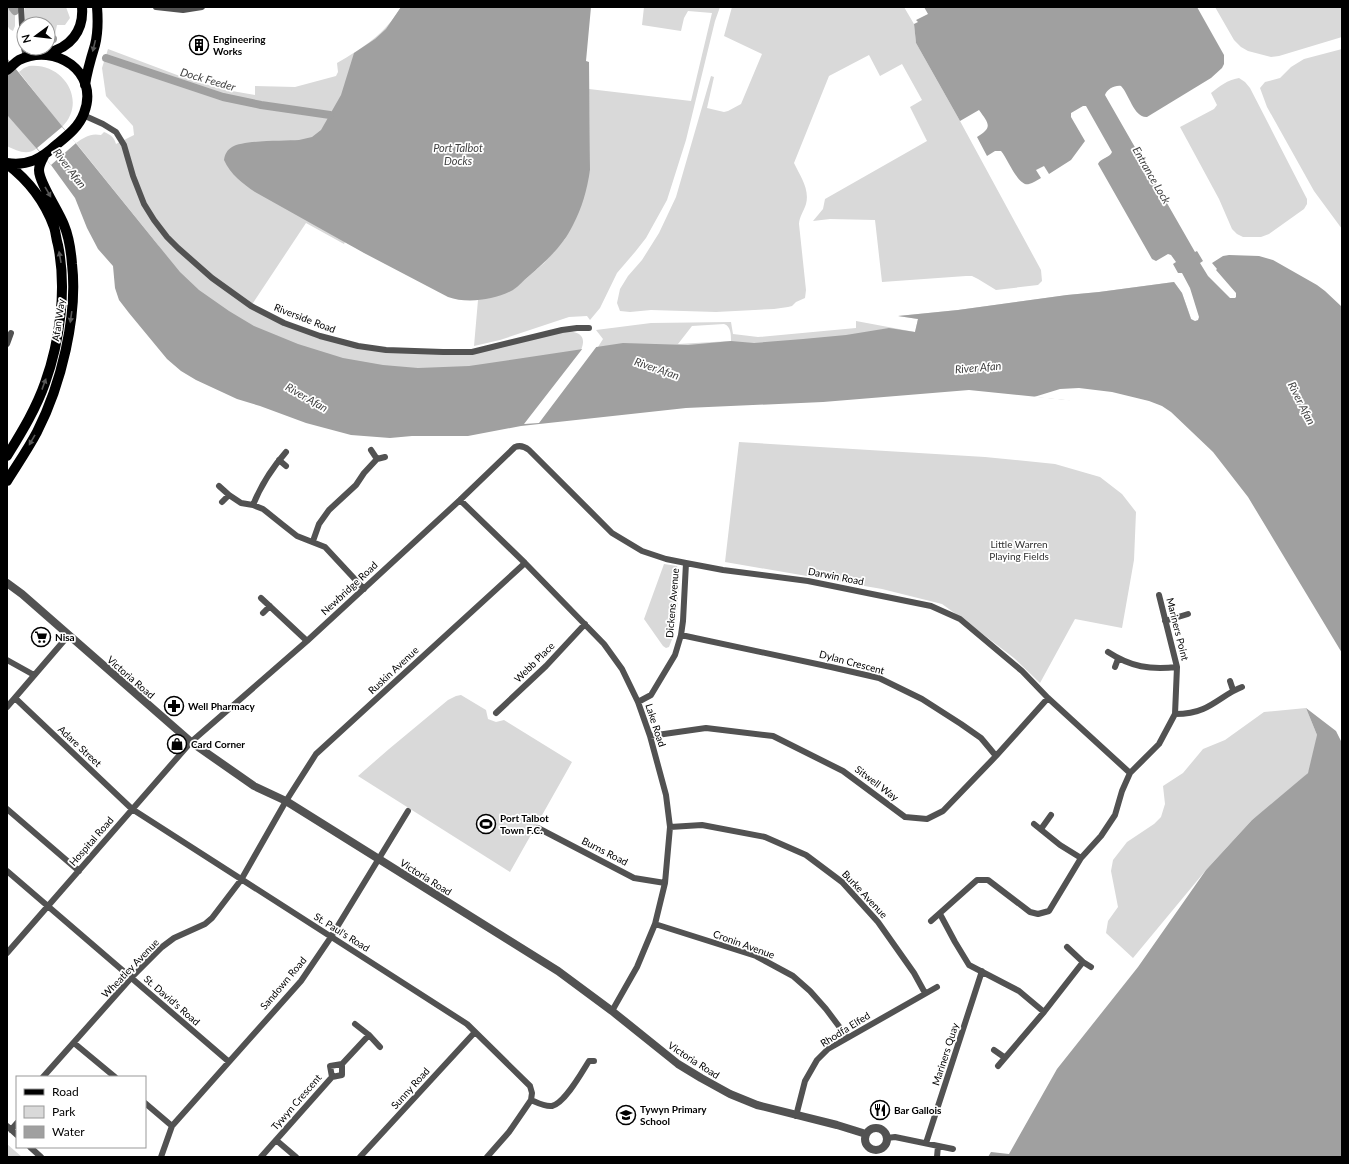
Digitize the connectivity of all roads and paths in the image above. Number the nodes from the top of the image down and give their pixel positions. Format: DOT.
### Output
graph roads {
  1 [pos="21,7"];
  2 [pos="82,7"];
  3 [pos="97,7"];
  4 [pos="156,7"];
  5 [pos="202,7"];
  6 [pos="56,50"];
  7 [pos="35,56"];
  8 [pos="54,56"];
  9 [pos="26,58"];
  10 [pos="10,67"];
  11 [pos="85,85"];
  12 [pos="83,115"];
  13 [pos="44,156"];
  14 [pos="7,164"];
  15 [pos="589,328"];
  16 [pos="9,334"];
  17 [pos="7,344"];
  18 [pos="518,446"];
  19 [pos="372,450"];
  20 [pos="286,452"];
  21 [pos="7,456"];
  22 [pos="385,457"];
  23 [pos="377,459"];
  24 [pos="279,460"];
  25 [pos="286,466"];
  26 [pos="7,481"];
  27 [pos="219,486"];
  28 [pos="229,495"];
  29 [pos="460,500"];
  30 [pos="222,502"];
  31 [pos="253,505"];
  32 [pos="313,542"];
  33 [pos="525,563"];
  34 [pos="686,563"];
  35 [pos="7,583"];
  36 [pos="364,589"];
  37 [pos="1159,595"];
  38 [pos="261,598"];
  39 [pos="270,606"];
  40 [pos="263,613"];
  41 [pos="1188,614"];
  42 [pos="1165,620"];
  43 [pos="585,624"];
  44 [pos="681,635"];
  45 [pos="68,636"];
  46 [pos="307,641"];
  47 [pos="1108,652"];
  48 [pos="1118,659"];
  49 [pos="7,660"];
  50 [pos="1115,667"];
  51 [pos="1177,668"];
  52 [pos="34,675"];
  53 [pos="1230,681"];
  54 [pos="1242,687"];
  55 [pos="1233,690"];
  56 [pos="15,698"];
  57 [pos="1048,698"];
  58 [pos="638,702"];
  59 [pos="7,707"];
  60 [pos="496,713"];
  61 [pos="1175,714"];
  62 [pos="650,736"];
  63 [pos="191,742"];
  64 [pos="996,756"];
  65 [pos="1130,773"];
  66 [pos="286,801"];
  67 [pos="7,809"];
  68 [pos="132,809"];
  69 [pos="408,811"];
  70 [pos="1051,816"];
  71 [pos="1034,824"];
  72 [pos="670,827"];
  73 [pos="538,828"];
  74 [pos="1041,829"];
  75 [pos="1081,858"];
  76 [pos="378,860"];
  77 [pos="7,871"];
  78 [pos="78,871"];
  79 [pos="241,880"];
  80 [pos="665,883"];
  81 [pos="48,906"];
  82 [pos="940,914"];
  83 [pos="931,921"];
  84 [pos="655,924"];
  85 [pos="331,937"];
  86 [pos="1067,947"];
  87 [pos="7,953"];
  88 [pos="1084,962"];
  89 [pos="1091,967"];
  90 [pos="982,971"];
  91 [pos="131,978"];
  92 [pos="937,987"];
  93 [pos="925,993"];
  94 [pos="612,1011"];
  95 [pos="1044,1012"];
  96 [pos="355,1024"];
  97 [pos="474,1032"];
  98 [pos="369,1035"];
  99 [pos="847,1037"];
  100 [pos="74,1043"];
  101 [pos="380,1047"];
  102 [pos="994,1050"];
  103 [pos="1004,1057"];
  104 [pos="594,1061"];
  105 [pos="228,1062"];
  106 [pos="342,1064"];
  107 [pos="998,1066"];
  108 [pos="44,1076"];
  109 [pos="114,1076"];
  110 [pos="332,1077"];
  111 [pos="531,1100"];
  112 [pos="146,1103"];
  113 [pos="796,1116"];
  114 [pos="172,1126"];
  115 [pos="866,1134"];
  116 [pos="887,1138"];
  117 [pos="276,1140"];
  118 [pos="926,1143"];
  119 [pos="938,1146"];
  120 [pos="31,1148"];
  121 [pos="872,1149"];
  122 [pos="953,1149"];
  123 [pos="41,1157"];
  124 [pos="162,1157"];
  125 [pos="261,1157"];
  126 [pos="296,1157"];
  127 [pos="360,1157"];
  128 [pos="486,1157"];
  129 [pos="868,1157"];
  130 [pos="937,1157"];
  1 -- 9 [label="street"];
  2 -- 6 [label="main road"];
  3 -- 11 [label="main road, one-way"];
  4 -- 5 [label="street"];
  7 -- 9 [label="main road"];
  8 -- 11 [label="main road"];
  9 -- 10 [label="main road"];
  11 -- 12 [label="main road"];
  12 -- 13 [label="main road"];
  12 -- 15 [label="street, Riverside Road"];
  13 -- 14 [label="main road"];
  13 -- 26 [label="main road, Afan Way, one-way"];
  21 -- 14 [label="main road, Afan Way, one-way"];
  16 -- 17 [label="street"];
  18 -- 29 [label="street, Newbridge Road"];
  18 -- 34 [label="street, Darwin Road"];
  19 -- 23 [label="street"];
  20 -- 24 [label="street"];
  22 -- 23 [label="street"];
  23 -- 32 [label="street"];
  24 -- 25 [label="street"];
  24 -- 31 [label="street"];
  27 -- 28 [label="street"];
  28 -- 30 [label="street"];
  28 -- 31 [label="street"];
  29 -- 33 [label="street, Lake Road"];
  29 -- 36 [label="street, Newbridge Road"];
  31 -- 32 [label="street"];
  32 -- 36 [label="street"];
  33 -- 43 [label="street, Lake Road"];
  33 -- 66 [label="street, Ruskin Avenue"];
  34 -- 44 [label="street, Dickens Avenue"];
  34 -- 57 [label="street, Darwin Road"];
  35 -- 45 [label="street, Victoria Road"];
  36 -- 46 [label="street, Newbridge Road"];
  37 -- 42 [label="street, Mariners Point"];
  38 -- 39 [label="street"];
  39 -- 40 [label="street"];
  39 -- 46 [label="street"];
  41 -- 42 [label="street"];
  42 -- 51 [label="street, Mariners Point"];
  43 -- 58 [label="street, Lake Road"];
  43 -- 60 [label="street, Webb Place"];
  44 -- 58 [label="street, Dickens Avenue"];
  44 -- 64 [label="street, Dylan Crescent"];
  45 -- 52 [label="street"];
  45 -- 63 [label="street, Victoria Road"];
  46 -- 63 [label="street, Newbridge Road"];
  47 -- 48 [label="street, Mariners Point"];
  48 -- 50 [label="street"];
  48 -- 51 [label="street, Mariners Point"];
  49 -- 52 [label="street"];
  51 -- 61 [label="street, Mariners Point"];
  52 -- 56 [label="street"];
  53 -- 55 [label="street"];
  54 -- 55 [label="street"];
  55 -- 61 [label="street"];
  56 -- 59 [label="street"];
  56 -- 68 [label="street, Adare Street"];
  57 -- 64 [label="street, Sitwell Way"];
  57 -- 65 [label="street, Darwin Road"];
  58 -- 62 [label="street, Lake Road"];
  61 -- 65 [label="street, Mariners Point"];
  62 -- 64 [label="street, Sitwell Way"];
  62 -- 72 [label="street, Lake Road"];
  63 -- 66 [label="street, Victoria Road"];
  63 -- 68 [label="street, Hospital Road"];
  65 -- 75 [label="street, Mariners Point"];
  66 -- 76 [label="street, Victoria Road"];
  66 -- 79 [label="street, Wheatley Avenue"];
  67 -- 78 [label="street"];
  68 -- 78 [label="street, Hospital Road"];
  68 -- 79 [label="street, St. Paul's Road"];
  69 -- 76 [label="street, Sandown Road"];
  70 -- 74 [label="street"];
  71 -- 74 [label="street"];
  72 -- 80 [label="street, Lake Road"];
  72 -- 93 [label="street, Burke Avenue"];
  73 -- 80 [label="street, Burns Road"];
  74 -- 75 [label="street"];
  75 -- 82 [label="street, Mariners Point"];
  76 -- 85 [label="street, Sandown Road"];
  76 -- 94 [label="street, Victoria Road"];
  77 -- 81 [label="street, St. David's Road"];
  78 -- 81 [label="street, Hospital Road"];
  79 -- 85 [label="street, St. Paul's Road"];
  79 -- 91 [label="street, Wheatley Avenue"];
  80 -- 84 [label="street, Lake Road"];
  81 -- 87 [label="street, Hospital Road"];
  81 -- 91 [label="street, St. David's Road"];
  82 -- 83 [label="street"];
  82 -- 90 [label="street"];
  84 -- 94 [label="street, Lake Road"];
  84 -- 99 [label="street, Cronin Avenue"];
  85 -- 97 [label="street, St. Paul's Road"];
  85 -- 105 [label="street, Sandown Road"];
  86 -- 88 [label="street"];
  88 -- 89 [label="street"];
  88 -- 95 [label="street"];
  90 -- 95 [label="street"];
  90 -- 118 [label="street, Mariners Quay"];
  91 -- 100 [label="street, Wheatley Avenue"];
  91 -- 105 [label="street, St. David's Road"];
  92 -- 93 [label="street, Rhodfa Elfed"];
  93 -- 99 [label="street, Rhodfa Elfed"];
  94 -- 113 [label="street, Victoria Road"];
  95 -- 103 [label="street"];
  96 -- 98 [label="street"];
  97 -- 111 [label="street, St. Paul's Road"];
  97 -- 127 [label="street, Sunny Road"];
  98 -- 101 [label="street"];
  98 -- 106 [label="street"];
  99 -- 113 [label="street, Rhodfa Elfed"];
  100 -- 108 [label="street, Wheatley Avenue"];
  100 -- 109 [label="street"];
  102 -- 103 [label="street"];
  103 -- 107 [label="street"];
  104 -- 111 [label="street"];
  105 -- 114 [label="street, Sandown Road"];
  106 -- 110 [label="street, Tywyn Crescent"];
  106 -- 110 [label="street, Tywyn Crescent"];
  110 -- 117 [label="street, Tywyn Crescent"];
  111 -- 128 [label="street"];
  112 -- 114 [label="street"];
  113 -- 115 [label="street, Victoria Road"];
  114 -- 124 [label="street, Sandown Road"];
  115 -- 116 [label="street, Victoria Road"];
  115 -- 121 [label="street"];
  116 -- 118 [label="street, Victoria Road"];
  116 -- 121 [label="street"];
  117 -- 125 [label="street, Tywyn Crescent"];
  117 -- 126 [label="street, Tywyn Crescent"];
  118 -- 119 [label="street, Victoria Road"];
  119 -- 122 [label="street, Victoria Road"];
  119 -- 130 [label="street"];
  120 -- 123 [label="street"];
  121 -- 129 [label="street"];
}
